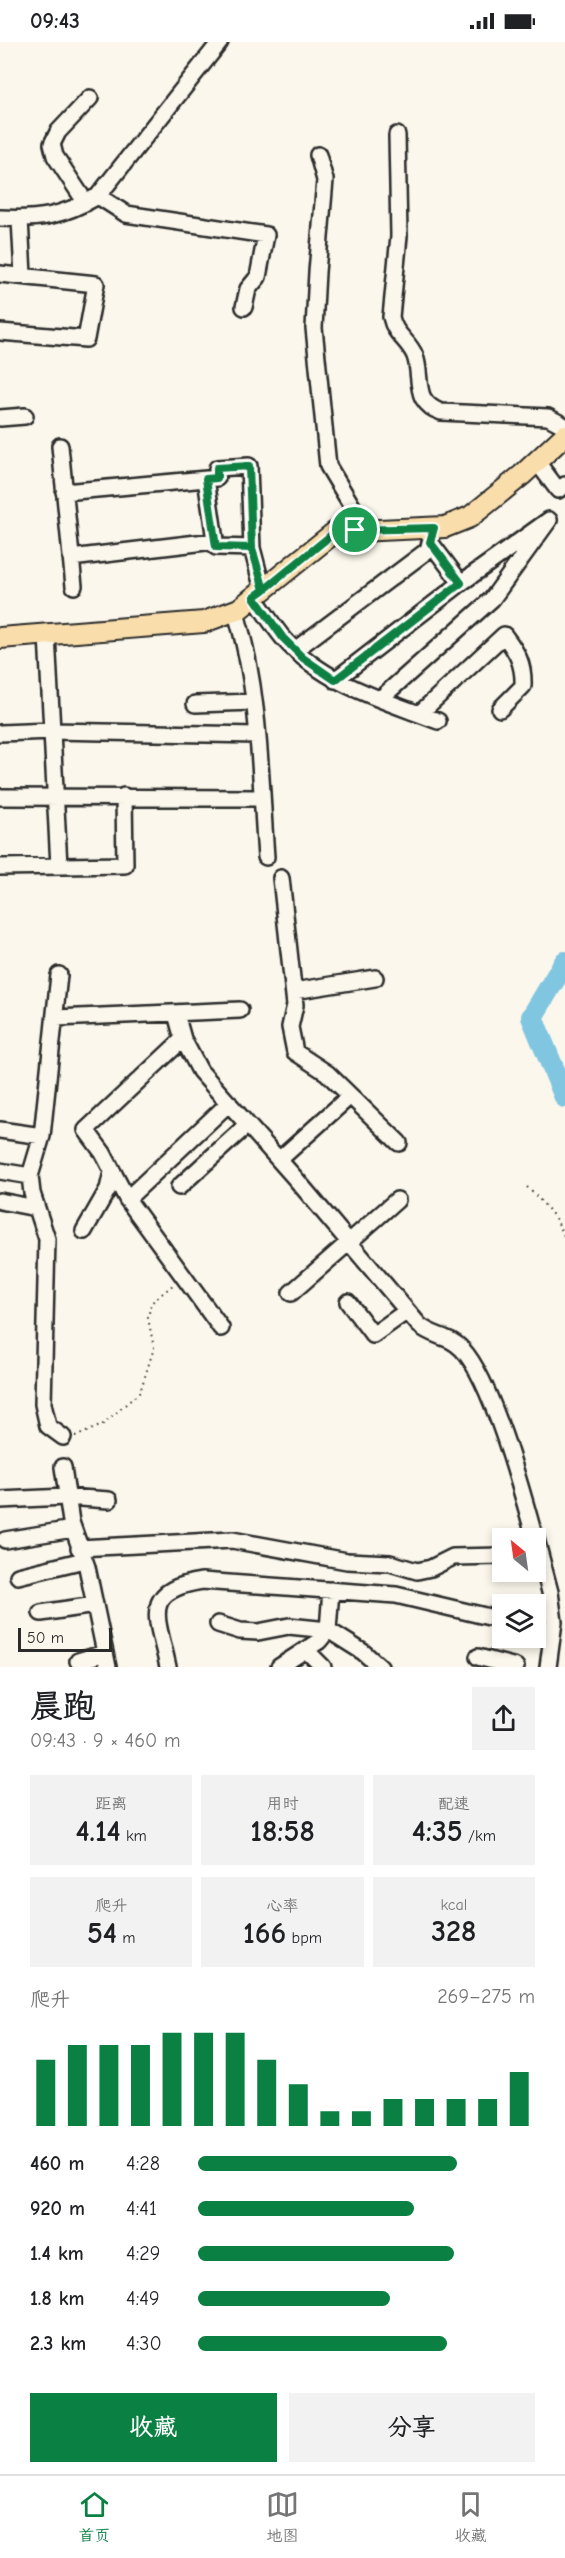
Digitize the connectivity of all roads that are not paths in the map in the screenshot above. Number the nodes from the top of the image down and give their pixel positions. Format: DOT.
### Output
graph roads {
  1 [pos="220,42"];
  2 [pos="90,98"];
  3 [pos="397,135"];
  4 [pos="318,155"];
  5 [pos="92,199"];
  6 [pos="0,218"];
  7 [pos="20,219"];
  8 [pos="0,274"];
  9 [pos="23,275"];
  10 [pos="244,307"];
  11 [pos="0,332"];
  12 [pos="25,416"];
  13 [pos="0,418"];
  14 [pos="565,426"];
  15 [pos="565,435"];
  16 [pos="60,446"];
  17 [pos="537,462"];
  18 [pos="206,479"];
  19 [pos="565,485"];
  20 [pos="64,492"];
  21 [pos="355,530"];
  22 [pos="432,535"];
  23 [pos="214,541"];
  24 [pos="252,548"];
  25 [pos="72,558"];
  26 [pos="461,583"];
  27 [pos="74,586"];
  28 [pos="259,594"];
  29 [pos="235,610"];
  30 [pos="48,635"];
  31 [pos="0,638"];
  32 [pos="295,650"];
  33 [pos="335,680"];
  34 [pos="380,699"];
  35 [pos="254,702"];
  36 [pos="195,704"];
  37 [pos="500,709"];
  38 [pos="419,714"];
  39 [pos="438,721"];
  40 [pos="52,731"];
  41 [pos="0,733"];
  42 [pos="257,735"];
  43 [pos="56,796"];
  44 [pos="124,796"];
  45 [pos="0,797"];
  46 [pos="262,798"];
  47 [pos="266,856"];
  48 [pos="59,866"];
  49 [pos="0,867"];
  50 [pos="281,878"];
  51 [pos="59,975"];
  52 [pos="375,978"];
  53 [pos="294,991"];
  54 [pos="240,1010"];
  55 [pos="176,1014"];
  56 [pos="56,1018"];
  57 [pos="183,1039"];
  58 [pos="350,1096"];
  59 [pos="229,1103"];
  60 [pos="248,1125"];
  61 [pos="0,1130"];
  62 [pos="42,1136"];
  63 [pos="399,1143"];
  64 [pos="279,1160"];
  65 [pos="0,1172"];
  66 [pos="112,1172"];
  67 [pos="30,1176"];
  68 [pos="179,1187"];
  69 [pos="127,1199"];
  70 [pos="397,1200"];
  71 [pos="0,1201"];
  72 [pos="36,1208"];
  73 [pos="84,1231"];
  74 [pos="349,1242"];
  75 [pos="291,1293"];
  76 [pos="348,1302"];
  77 [pos="407,1311"];
  78 [pos="221,1328"];
  79 [pos="63,1437"];
  80 [pos="63,1467"];
  81 [pos="66,1497"];
  82 [pos="0,1500"];
  83 [pos="109,1500"];
  84 [pos="532,1528"];
  85 [pos="73,1529"];
  86 [pos="5,1540"];
  87 [pos="82,1554"];
  88 [pos="492,1557"];
  89 [pos="18,1576"];
  90 [pos="546,1580"];
  91 [pos="331,1590"];
  92 [pos="95,1605"];
  93 [pos="41,1613"];
  94 [pos="492,1618"];
  95 [pos="218,1624"];
  96 [pos="328,1630"];
  97 [pos="546,1630"];
  98 [pos="552,1632"];
  99 [pos="306,1650"];
  100 [pos="478,1657"];
  101 [pos="107,1660"];
  102 [pos="78,1661"];
  103 [pos="382,1666"];
  104 [pos="168,1667"];
  105 [pos="280,1667"];
  106 [pos="323,1667"];
  107 [pos="516,1667"];
  108 [pos="548,1667"];
  1 -- 5 [label="street"];
  2 -- 5 [label="street"];
  3 -- 14 [label="street"];
  4 -- 21 [label="street"];
  5 -- 7 [label="street"];
  5 -- 10 [label="street"];
  6 -- 7 [label="street"];
  7 -- 9 [label="street"];
  8 -- 9 [label="street"];
  9 -- 11 [label="street"];
  12 -- 13 [label="street"];
  15 -- 17 [label="main road"];
  16 -- 20 [label="street"];
  17 -- 19 [label="street"];
  17 -- 22 [label="main road"];
  18 -- 20 [label="street"];
  18 -- 23 [label="street"];
  18 -- 24 [label="street"];
  20 -- 25 [label="street"];
  21 -- 22 [label="main road"];
  21 -- 28 [label="main road"];
  22 -- 26 [label="street"];
  22 -- 32 [label="street"];
  23 -- 24 [label="street"];
  23 -- 25 [label="street"];
  24 -- 28 [label="street"];
  25 -- 27 [label="street"];
  26 -- 33 [label="street"];
  26 -- 34 [label="street"];
  28 -- 29 [label="main road"];
  28 -- 32 [label="street"];
  29 -- 30 [label="main road"];
  29 -- 35 [label="street"];
  30 -- 31 [label="main road"];
  30 -- 40 [label="street"];
  32 -- 33 [label="street"];
  33 -- 34 [label="street"];
  34 -- 38 [label="street"];
  35 -- 36 [label="street"];
  35 -- 42 [label="street"];
  37 -- 38 [label="street"];
  38 -- 39 [label="street"];
  40 -- 41 [label="street"];
  40 -- 42 [label="street"];
  40 -- 43 [label="street"];
  42 -- 46 [label="street"];
  43 -- 44 [label="street"];
  43 -- 45 [label="street"];
  43 -- 48 [label="street"];
  44 -- 46 [label="street"];
  44 -- 48 [label="street"];
  46 -- 47 [label="street"];
  48 -- 49 [label="street"];
  50 -- 53 [label="street"];
  51 -- 56 [label="street"];
  52 -- 53 [label="street"];
  53 -- 58 [label="street"];
  54 -- 55 [label="street"];
  55 -- 56 [label="street"];
  55 -- 57 [label="street"];
  56 -- 62 [label="street"];
  57 -- 59 [label="street"];
  57 -- 66 [label="street"];
  58 -- 63 [label="street"];
  58 -- 64 [label="street"];
  59 -- 60 [label="street"];
  59 -- 69 [label="street"];
  60 -- 64 [label="street"];
  60 -- 68 [label="street"];
  61 -- 62 [label="street"];
  62 -- 67 [label="street"];
  64 -- 74 [label="street"];
  65 -- 67 [label="street"];
  66 -- 69 [label="street"];
  66 -- 73 [label="street"];
  67 -- 72 [label="street"];
  69 -- 78 [label="street"];
  70 -- 74 [label="street"];
  71 -- 72 [label="street"];
  72 -- 79 [label="street"];
  74 -- 75 [label="street"];
  74 -- 77 [label="street"];
  76 -- 77 [label="street"];
  77 -- 84 [label="street"];
  80 -- 81 [label="street"];
  81 -- 82 [label="street"];
  81 -- 83 [label="street"];
  81 -- 85 [label="street"];
  85 -- 86 [label="street"];
  85 -- 87 [label="street"];
  87 -- 88 [label="street"];
  87 -- 89 [label="street"];
  87 -- 92 [label="street"];
  90 -- 98 [label="street"];
  91 -- 94 [label="street"];
  91 -- 96 [label="street"];
  91 -- 104 [label="street"];
  92 -- 93 [label="street"];
  92 -- 101 [label="street"];
  95 -- 96 [label="street"];
  96 -- 99 [label="street"];
  96 -- 103 [label="street"];
  97 -- 98 [label="street"];
  98 -- 108 [label="street"];
  99 -- 105 [label="street"];
  99 -- 106 [label="street"];
  100 -- 107 [label="street"];
  101 -- 102 [label="street"];
}
